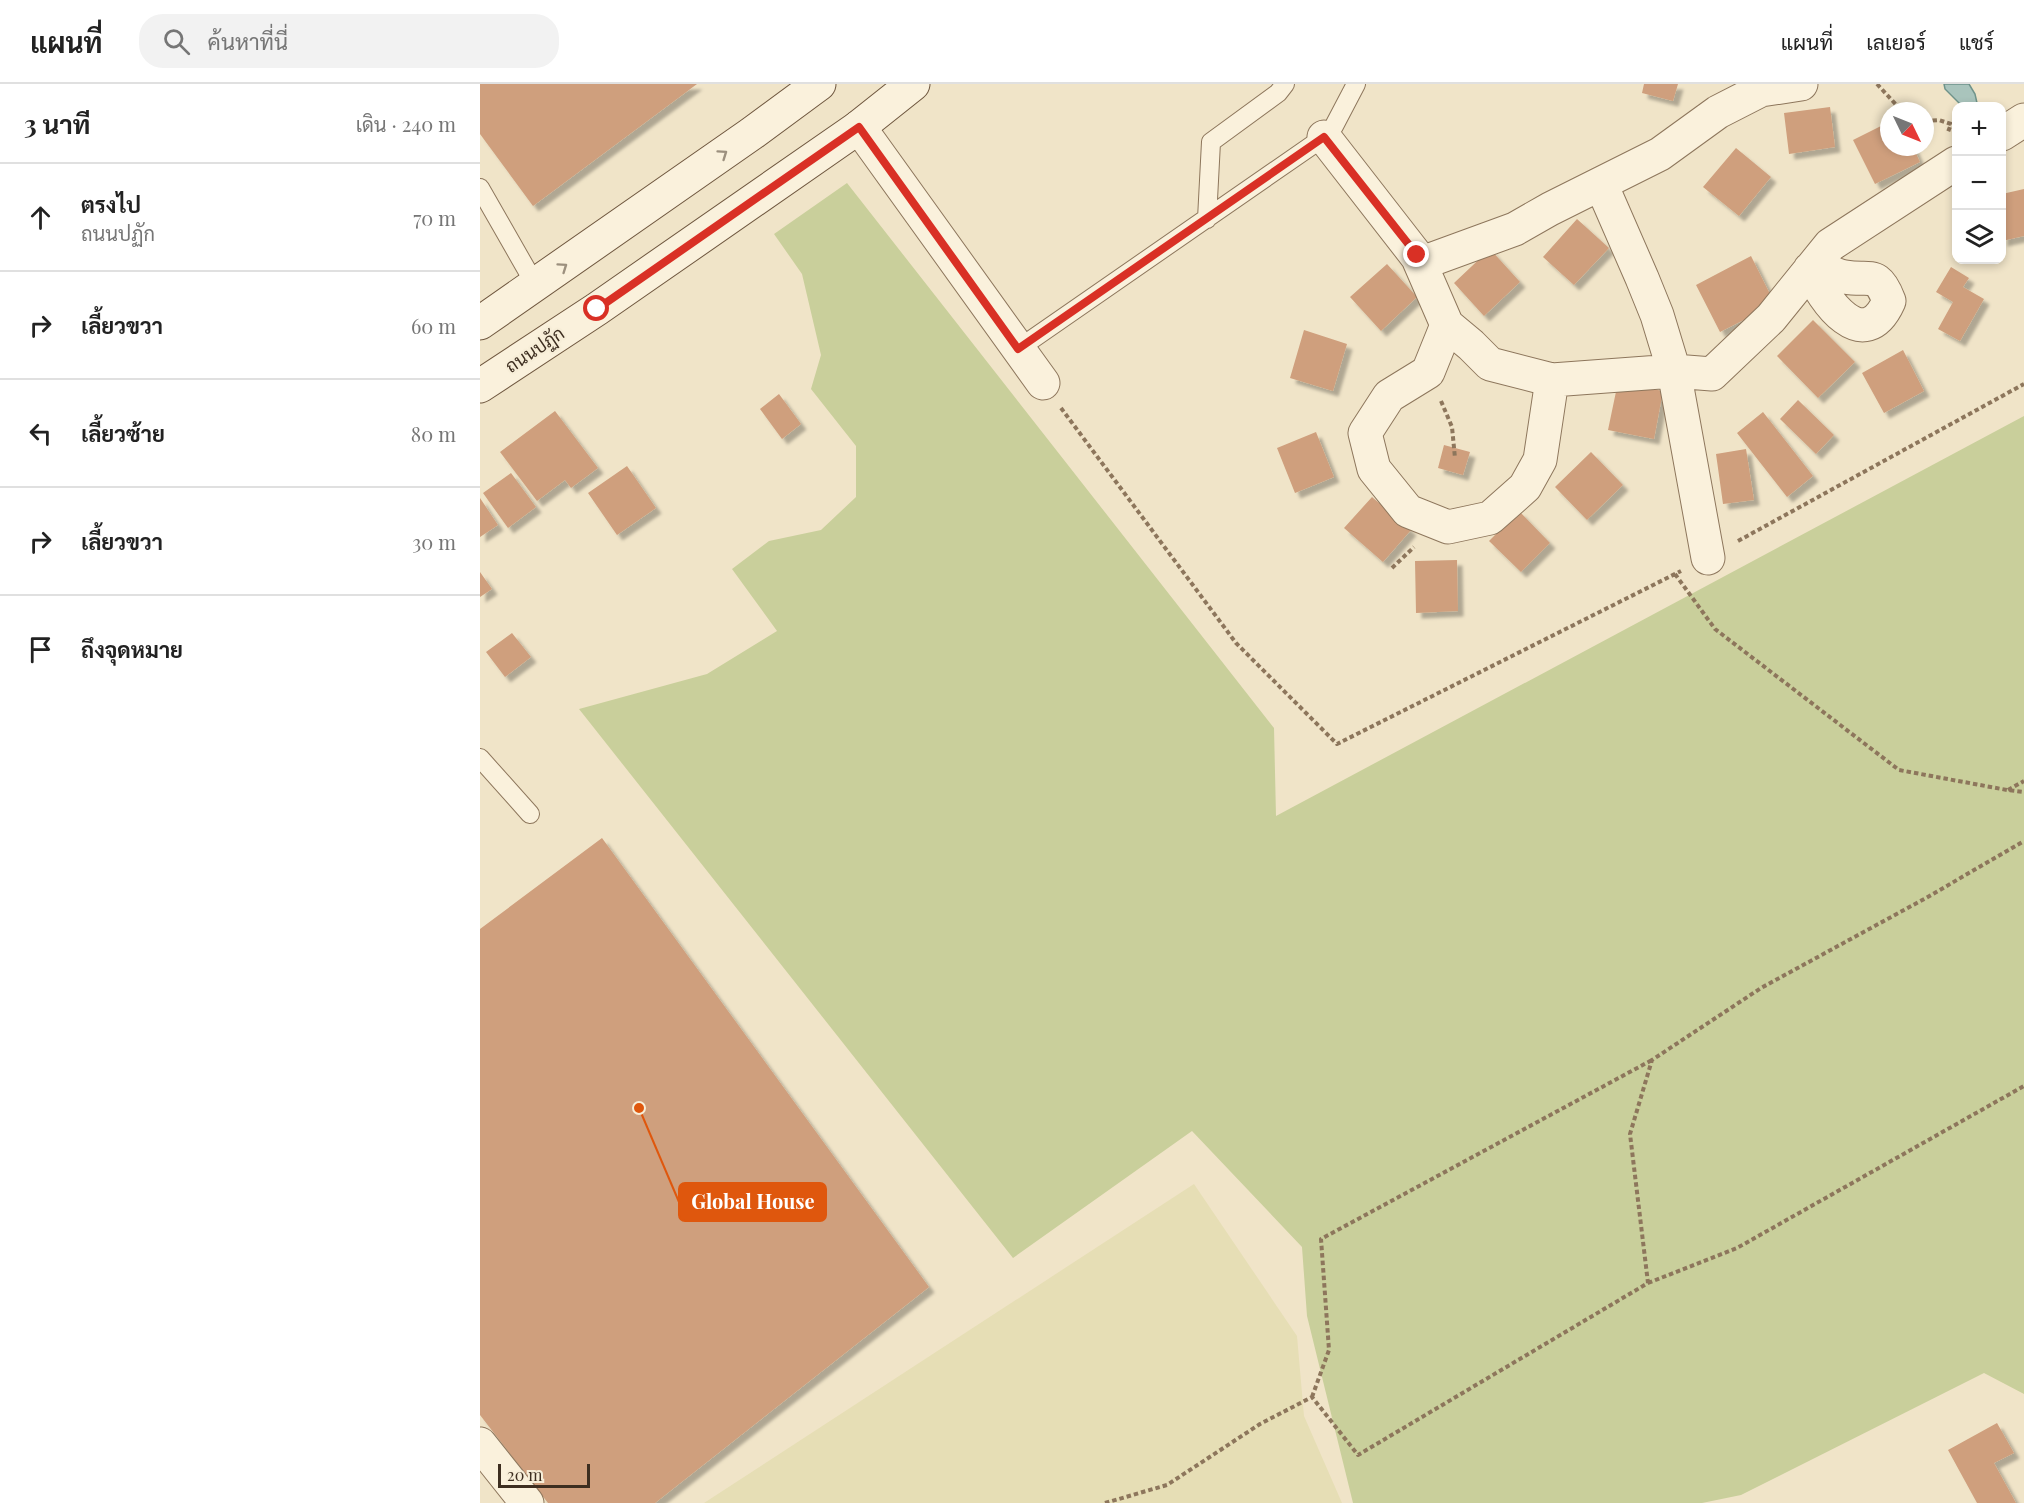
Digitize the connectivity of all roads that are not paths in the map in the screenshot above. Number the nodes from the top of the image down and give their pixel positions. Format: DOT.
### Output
graph roads {
  1 [pos="819,84"];
  2 [pos="913,84"];
  3 [pos="1285,84"];
  4 [pos="1356,84"];
  5 [pos="1801,84"];
  6 [pos="2024,120"];
  7 [pos="859,127"];
  8 [pos="2006,131"];
  9 [pos="1324,137"];
  10 [pos="1952,166"];
  11 [pos="1600,184"];
  12 [pos="480,188"];
  13 [pos="1207,219"];
  14 [pos="1417,255"];
  15 [pos="536,286"];
  16 [pos="480,323"];
  17 [pos="1447,325"];
  18 [pos="1018,349"];
  19 [pos="1674,371"];
  20 [pos="1552,380"];
  21 [pos="1043,383"];
  22 [pos="480,387"];
  23 [pos="1708,558"];
  24 [pos="480,758"];
  25 [pos="530,814"];
  26 [pos="480,1443"];
  27 [pos="526,1503"];
  15 -- 1 [label="street, one-way"];
  2 -- 7 [label="street, ถนนปฏัก"];
  3 -- 13 [label="lane"];
  4 -- 9 [label="lane"];
  5 -- 11 [label="street"];
  6 -- 8 [label="street"];
  7 -- 18 [label="street"];
  7 -- 22 [label="street, ถนนปฏัก"];
  9 -- 13 [label="lane"];
  9 -- 14 [label="street"];
  10 -- 19 [label="street"];
  11 -- 14 [label="street"];
  11 -- 19 [label="street"];
  12 -- 15 [label="lane"];
  13 -- 18 [label="lane"];
  14 -- 17 [label="street"];
  15 -- 16 [label="street"];
  17 -- 20 [label="street"];
  17 -- 20 [label="street"];
  18 -- 21 [label="street"];
  19 -- 20 [label="street"];
  19 -- 23 [label="street"];
  24 -- 25 [label="lane"];
  26 -- 27 [label="street"];
}
